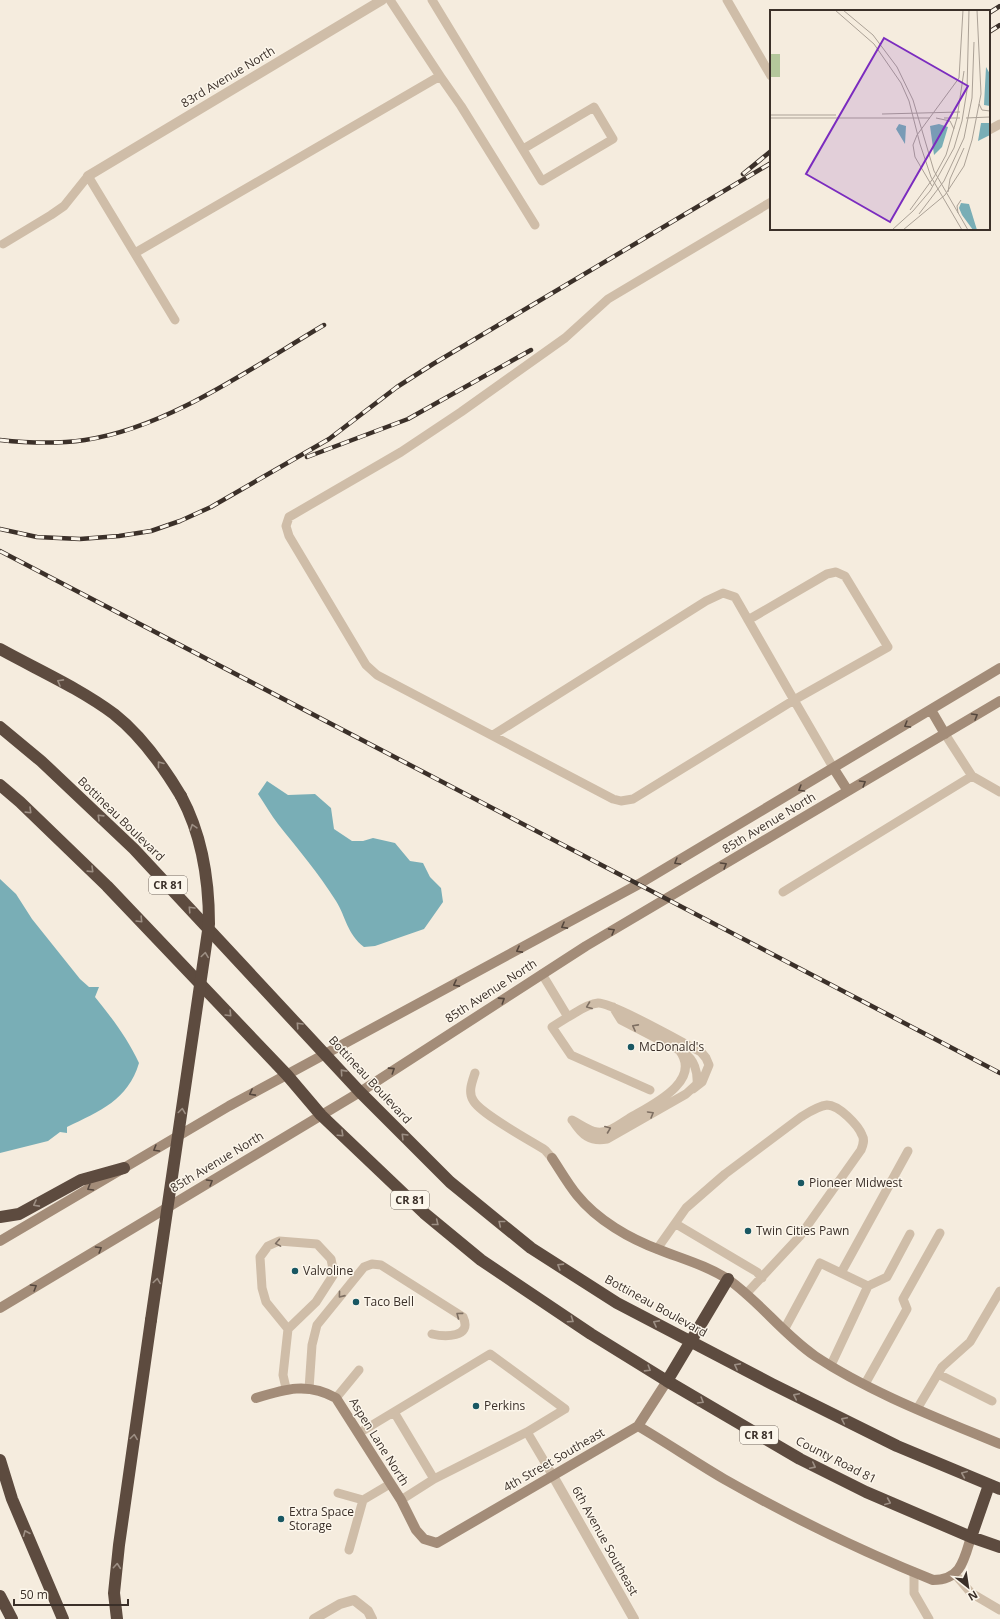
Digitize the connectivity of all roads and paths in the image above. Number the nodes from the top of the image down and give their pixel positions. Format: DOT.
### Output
graph roads {
  1 [pos="382,0"];
  2 [pos="390,0"];
  3 [pos="432,0"];
  4 [pos="727,0"];
  5 [pos="370,3"];
  6 [pos="770,74"];
  7 [pos="440,76"];
  8 [pos="1000,124"];
  9 [pos="990,129"];
  10 [pos="523,149"];
  11 [pos="88,176"];
  12 [pos="770,203"];
  13 [pos="535,225"];
  14 [pos="2,244"];
  15 [pos="135,253"];
  16 [pos="175,320"];
  17 [pos="748,620"];
  18 [pos="0,649"];
  19 [pos="1000,668"];
  20 [pos="794,700"];
  21 [pos="1000,701"];
  22 [pos="931,710"];
  23 [pos="0,727"];
  24 [pos="945,734"];
  25 [pos="493,735"];
  26 [pos="834,769"];
  27 [pos="972,776"];
  28 [pos="0,785"];
  29 [pos="848,791"];
  30 [pos="1000,792"];
  31 [pos="783,892"];
  32 [pos="542,974"];
  33 [pos="613,1007"];
  34 [pos="568,1017"];
  35 [pos="679,1050"];
  36 [pos="325,1053"];
  37 [pos="475,1073"];
  38 [pos="287,1075"];
  39 [pos="693,1089"];
  40 [pos="650,1090"];
  41 [pos="360,1092"];
  42 [pos="321,1115"];
  43 [pos="908,1151"];
  44 [pos="552,1158"];
  45 [pos="124,1168"];
  46 [pos="0,1217"];
  47 [pos="676,1224"];
  48 [pos="940,1233"];
  49 [pos="910,1234"];
  50 [pos="0,1242"];
  51 [pos="657,1249"];
  52 [pos="841,1273"];
  53 [pos="762,1278"];
  54 [pos="728,1279"];
  55 [pos="868,1286"];
  56 [pos="1000,1291"];
  57 [pos="746,1294"];
  58 [pos="0,1308"];
  59 [pos="288,1329"];
  60 [pos="784,1330"];
  61 [pos="432,1334"];
  62 [pos="690,1342"];
  63 [pos="831,1365"];
  64 [pos="359,1370"];
  65 [pos="938,1374"];
  66 [pos="667,1381"];
  67 [pos="865,1384"];
  68 [pos="286,1388"];
  69 [pos="309,1389"];
  70 [pos="256,1398"];
  71 [pos="336,1398"];
  72 [pos="992,1401"];
  73 [pos="918,1409"];
  74 [pos="394,1412"];
  75 [pos="638,1426"];
  76 [pos="527,1432"];
  77 [pos="359,1433"];
  78 [pos="1000,1444"];
  79 [pos="0,1460"];
  80 [pos="553,1476"];
  81 [pos="434,1479"];
  82 [pos="390,1484"];
  83 [pos="994,1487"];
  84 [pos="338,1493"];
  85 [pos="363,1500"];
  86 [pos="401,1500"];
  87 [pos="971,1537"];
  88 [pos="437,1543"];
  89 [pos="1000,1547"];
  90 [pos="349,1550"];
  91 [pos="914,1572"];
  92 [pos="955,1574"];
  93 [pos="0,1596"];
  94 [pos="1000,1610"];
  95 [pos="12,1619"];
  96 [pos="63,1619"];
  97 [pos="117,1619"];
  98 [pos="314,1619"];
  99 [pos="372,1619"];
  100 [pos="634,1619"];
  101 [pos="929,1619"];
  1 -- 5 [label="street, 83rd Avenue North"];
  2 -- 7 [label="lane"];
  3 -- 10 [label="lane"];
  4 -- 6 [label="lane"];
  5 -- 11 [label="street, 83rd Avenue North"];
  7 -- 13 [label="lane"];
  7 -- 15 [label="lane"];
  8 -- 9 [label="lane"];
  10 -- 10 [label="lane"];
  11 -- 14 [label="lane"];
  11 -- 15 [label="lane"];
  12 -- 25 [label="lane"];
  15 -- 16 [label="lane"];
  17 -- 20 [label="lane"];
  17 -- 20 [label="lane"];
  17 -- 25 [label="lane"];
  97 -- 18 [label="highway, one-way, bridge"];
  19 -- 22 [label="main road, 85th Avenue North"];
  20 -- 25 [label="lane"];
  20 -- 26 [label="lane"];
  24 -- 21 [label="main road, 85th Avenue North, one-way"];
  22 -- 24 [label="main road"];
  22 -- 26 [label="main road, 85th Avenue North, one-way"];
  36 -- 23 [label="highway, Bottineau Boulevard / CR 81, one-way"];
  24 -- 27 [label="lane"];
  29 -- 24 [label="main road, 85th Avenue North, one-way"];
  26 -- 29 [label="main road"];
  26 -- 36 [label="main road, 85th Avenue North, one-way"];
  27 -- 30 [label="lane"];
  27 -- 31 [label="lane"];
  28 -- 38 [label="highway, CR 81, one-way"];
  32 -- 29 [label="main road, 85th Avenue North, one-way"];
  32 -- 34 [label="lane"];
  41 -- 32 [label="main road, 85th Avenue North, one-way"];
  33 -- 34 [label="lane, one-way"];
  35 -- 33 [label="lane, one-way"];
  33 -- 39 [label="lane"];
  34 -- 40 [label="lane"];
  35 -- 39 [label="lane"];
  35 -- 39 [label="lane"];
  36 -- 38 [label="main road, 85th Avenue North"];
  41 -- 36 [label="highway, Bottineau Boulevard / CR 81, one-way"];
  37 -- 44 [label="lane"];
  38 -- 42 [label="highway, CR 81"];
  38 -- 45 [label="main road, 85th Avenue North, one-way"];
  41 -- 42 [label="main road, 85th Avenue North"];
  62 -- 41 [label="highway, Bottineau Boulevard / CR 81, one-way"];
  58 -- 42 [label="main road, 85th Avenue North, one-way"];
  42 -- 66 [label="highway, CR 81, one-way"];
  43 -- 52 [label="lane"];
  44 -- 51 [label="main road"];
  45 -- 46 [label="highway, one-way"];
  45 -- 50 [label="main road, 85th Avenue North, one-way"];
  47 -- 51 [label="lane"];
  47 -- 53 [label="lane"];
  47 -- 53 [label="lane"];
  48 -- 67 [label="lane"];
  49 -- 55 [label="lane"];
  51 -- 54 [label="main road"];
  52 -- 55 [label="lane"];
  52 -- 60 [label="lane"];
  53 -- 57 [label="lane"];
  54 -- 57 [label="main road"];
  54 -- 62 [label="highway"];
  55 -- 63 [label="lane"];
  56 -- 65 [label="lane"];
  57 -- 60 [label="main road"];
  59 -- 59 [label="lane, one-way"];
  59 -- 68 [label="lane"];
  60 -- 63 [label="main road"];
  61 -- 69 [label="lane, one-way"];
  62 -- 66 [label="highway"];
  83 -- 62 [label="highway, Bottineau Boulevard / CR 81, one-way"];
  63 -- 67 [label="main road"];
  64 -- 71 [label="lane"];
  65 -- 72 [label="lane"];
  65 -- 73 [label="lane"];
  66 -- 75 [label="main road, 4th Street Southeast"];
  66 -- 87 [label="highway, County Road 81 / CR 81, one-way"];
  67 -- 73 [label="main road"];
  68 -- 69 [label="main road, Aspen Lane North"];
  68 -- 70 [label="main road, Aspen Lane North"];
  69 -- 71 [label="main road, Aspen Lane North"];
  71 -- 77 [label="main road, Aspen Lane North"];
  73 -- 78 [label="main road"];
  74 -- 76 [label="lane"];
  74 -- 77 [label="lane"];
  74 -- 81 [label="lane"];
  75 -- 80 [label="main road, 4th Street Southeast"];
  75 -- 91 [label="main road"];
  76 -- 80 [label="lane"];
  76 -- 81 [label="lane"];
  77 -- 82 [label="main road, Aspen Lane North"];
  96 -- 79 [label="highway, one-way"];
  80 -- 88 [label="main road, 4th Street Southeast"];
  80 -- 100 [label="street, 6th Avenue Southeast"];
  81 -- 86 [label="lane"];
  82 -- 85 [label="lane"];
  82 -- 86 [label="main road, Aspen Lane North"];
  83 -- 87 [label="highway"];
  84 -- 85 [label="lane"];
  85 -- 90 [label="lane"];
  86 -- 88 [label="main road, Aspen Lane North"];
  87 -- 89 [label="highway, County Road 81 / CR 81"];
  87 -- 92 [label="main road"];
  91 -- 92 [label="main road"];
  91 -- 101 [label="lane"];
  92 -- 94 [label="lane"];
  93 -- 95 [label="highway"];
  98 -- 99 [label="street"];
}
